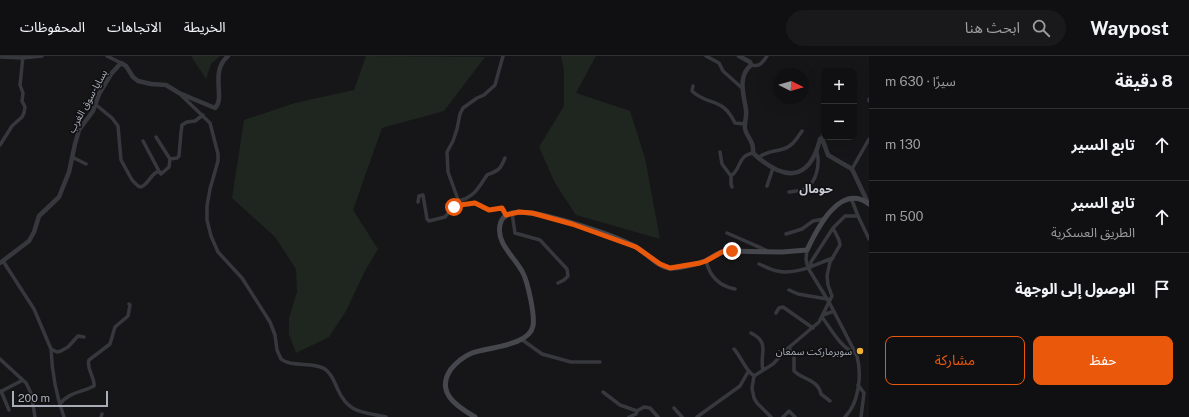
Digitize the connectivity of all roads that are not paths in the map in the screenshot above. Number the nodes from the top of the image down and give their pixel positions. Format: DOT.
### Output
graph roads {
  1 [pos="42,56"];
  2 [pos="107,56"];
  3 [pos="228,56"];
  4 [pos="503,56"];
  5 [pos="706,56"];
  6 [pos="739,56"];
  7 [pos="766,56"];
  8 [pos="0,57"];
  9 [pos="22,57"];
  10 [pos="121,63"];
  11 [pos="751,66"];
  12 [pos="693,86"];
  13 [pos="742,88"];
  14 [pos="179,93"];
  15 [pos="95,104"];
  16 [pos="203,115"];
  17 [pos="744,124"];
  18 [pos="802,131"];
  19 [pos="156,137"];
  20 [pos="821,138"];
  21 [pos="823,140"];
  22 [pos="869,140"];
  23 [pos="142,141"];
  24 [pos="0,145"];
  25 [pos="720,152"];
  26 [pos="817,152"];
  27 [pos="752,153"];
  28 [pos="72,158"];
  29 [pos="504,158"];
  30 [pos="758,158"];
  31 [pos="170,159"];
  32 [pos="86,164"];
  33 [pos="773,168"];
  34 [pos="852,169"];
  35 [pos="159,171"];
  36 [pos="731,176"];
  37 [pos="766,186"];
  38 [pos="732,187"];
  39 [pos="789,192"];
  40 [pos="851,198"];
  41 [pos="458,201"];
  42 [pos="418,202"];
  43 [pos="868,203"];
  44 [pos="509,214"];
  45 [pos="858,216"];
  46 [pos="824,219"];
  47 [pos="833,228"];
  48 [pos="727,233"];
  49 [pos="786,234"];
  50 [pos="869,239"];
  51 [pos="807,250"];
  52 [pos="771,252"];
  53 [pos="832,258"];
  54 [pos="706,261"];
  55 [pos="1,262"];
  56 [pos="759,264"];
  57 [pos="810,268"];
  58 [pos="558,283"];
  59 [pos="735,289"];
  60 [pos="789,290"];
  61 [pos="828,301"];
  62 [pos="129,304"];
  63 [pos="834,311"];
  64 [pos="776,313"];
  65 [pos="823,316"];
  66 [pos="814,328"];
  67 [pos="751,333"];
  68 [pos="84,337"];
  69 [pos="521,339"];
  70 [pos="789,348"];
  71 [pos="51,349"];
  72 [pos="734,349"];
  73 [pos="856,354"];
  74 [pos="0,359"];
  75 [pos="600,362"];
  76 [pos="763,370"];
  77 [pos="748,372"];
  78 [pos="754,376"];
  79 [pos="23,380"];
  80 [pos="858,385"];
  81 [pos="0,391"];
  82 [pos="603,392"];
  83 [pos="830,401"];
  84 [pos="60,404"];
  85 [pos="674,408"];
  86 [pos="9,410"];
  87 [pos="637,411"];
  88 [pos="364,415"];
  89 [pos="35,417"];
  90 [pos="64,417"];
  91 [pos="386,417"];
  92 [pos="475,417"];
  93 [pos="629,417"];
  94 [pos="658,417"];
  95 [pos="682,417"];
  96 [pos="697,417"];
  97 [pos="771,417"];
  98 [pos="783,417"];
  99 [pos="796,417"];
  100 [pos="845,417"];
  101 [pos="861,417"];
  1 -- 9 [label="street"];
  2 -- 10 [label="street"];
  3 -- 14 [label="street"];
  4 -- 41 [label="street"];
  5 -- 13 [label="street"];
  6 -- 11 [label="street"];
  7 -- 11 [label="street"];
  8 -- 9 [label="street"];
  9 -- 24 [label="street"];
  10 -- 14 [label="street"];
  10 -- 15 [label="street, بسايا-سوق الغرب"];
  11 -- 13 [label="street"];
  12 -- 17 [label="street"];
  13 -- 17 [label="street"];
  14 -- 16 [label="street"];
  15 -- 28 [label="street, بسايا-سوق الغرب"];
  15 -- 35 [label="street"];
  16 -- 31 [label="street"];
  16 -- 88 [label="street"];
  17 -- 27 [label="street"];
  18 -- 30 [label="street"];
  19 -- 31 [label="street"];
  20 -- 26 [label="street"];
  21 -- 34 [label="street"];
  22 -- 34 [label="street"];
  23 -- 35 [label="street"];
  25 -- 36 [label="street"];
  26 -- 33 [label="street"];
  26 -- 39 [label="street"];
  27 -- 30 [label="street"];
  27 -- 36 [label="street"];
  28 -- 32 [label="street"];
  28 -- 55 [label="street, بسايا-سوق الغرب"];
  29 -- 41 [label="street"];
  30 -- 33 [label="street"];
  31 -- 35 [label="street"];
  33 -- 37 [label="street"];
  34 -- 43 [label="street"];
  36 -- 38 [label="street"];
  40 -- 43 [label="main road"];
  40 -- 45 [label="street"];
  40 -- 46 [label="main road"];
  41 -- 42 [label="street"];
  41 -- 44 [label="street"];
  44 -- 54 [label="main road"];
  44 -- 58 [label="street"];
  44 -- 69 [label="main road"];
  45 -- 47 [label="street"];
  45 -- 50 [label="street"];
  46 -- 49 [label="street"];
  46 -- 51 [label="main road"];
  47 -- 53 [label="street"];
  47 -- 57 [label="street"];
  48 -- 52 [label="street"];
  51 -- 52 [label="main road"];
  51 -- 57 [label="street"];
  52 -- 54 [label="main road"];
  53 -- 57 [label="street"];
  53 -- 61 [label="street"];
  54 -- 59 [label="street"];
  55 -- 71 [label="street"];
  56 -- 57 [label="street"];
  57 -- 61 [label="street"];
  60 -- 61 [label="street"];
  61 -- 63 [label="street"];
  61 -- 65 [label="street"];
  62 -- 84 [label="street"];
  63 -- 65 [label="street"];
  63 -- 73 [label="street"];
  64 -- 66 [label="street"];
  65 -- 66 [label="street"];
  65 -- 73 [label="street"];
  66 -- 70 [label="street"];
  67 -- 76 [label="street"];
  68 -- 71 [label="street"];
  69 -- 75 [label="street"];
  69 -- 92 [label="main road"];
  70 -- 76 [label="street"];
  70 -- 83 [label="street"];
  71 -- 84 [label="street"];
  72 -- 77 [label="street"];
  73 -- 80 [label="street"];
  74 -- 79 [label="street"];
  76 -- 78 [label="street"];
  77 -- 78 [label="street"];
  77 -- 96 [label="street"];
  78 -- 97 [label="street"];
  79 -- 81 [label="street"];
  79 -- 89 [label="street"];
  80 -- 100 [label="street"];
  80 -- 101 [label="street"];
  81 -- 86 [label="street"];
  82 -- 87 [label="street"];
  84 -- 90 [label="street"];
  85 -- 95 [label="street"];
  87 -- 93 [label="street"];
  87 -- 94 [label="street"];
  88 -- 91 [label="street"];
  98 -- 99 [label="street"];
}
